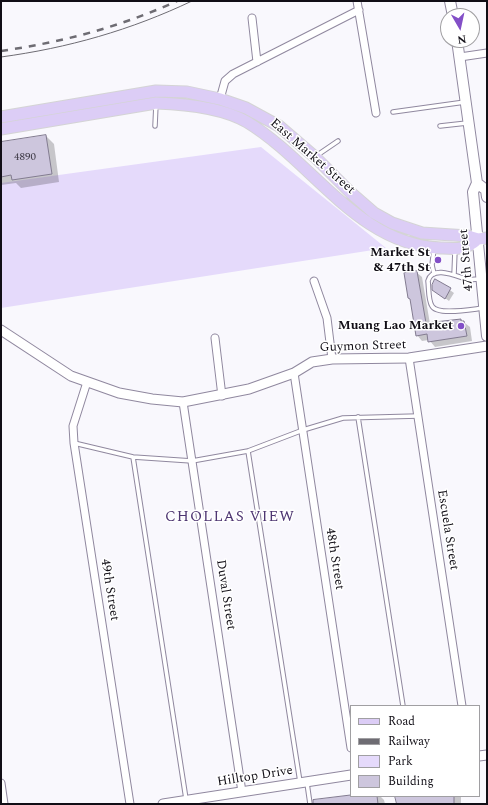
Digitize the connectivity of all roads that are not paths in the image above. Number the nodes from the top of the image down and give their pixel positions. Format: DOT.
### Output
graph roads {
  1 [pos="357,1"];
  2 [pos="359,10"];
  3 [pos="252,18"];
  4 [pos="458,48"];
  5 [pos="487,53"];
  6 [pos="460,57"];
  7 [pos="257,62"];
  8 [pos="220,99"];
  9 [pos="466,102"];
  10 [pos="156,103"];
  11 [pos="392,112"];
  12 [pos="376,113"];
  13 [pos="1,117"];
  14 [pos="468,122"];
  15 [pos="155,126"];
  16 [pos="440,126"];
  17 [pos="1,129"];
  18 [pos="338,141"];
  19 [pos="315,157"];
  20 [pos="477,183"];
  21 [pos="487,197"];
  22 [pos="482,238"];
  23 [pos="435,248"];
  24 [pos="455,248"];
  25 [pos="434,274"];
  26 [pos="454,275"];
  27 [pos="481,279"];
  28 [pos="314,280"];
  29 [pos="484,308"];
  30 [pos="1,330"];
  31 [pos="487,336"];
  32 [pos="215,338"];
  33 [pos="487,346"];
  34 [pos="409,358"];
  35 [pos="332,359"];
  36 [pos="294,373"];
  37 [pos="87,382"];
  38 [pos="222,396"];
  39 [pos="183,402"];
  40 [pos="418,416"];
  41 [pos="358,417"];
  42 [pos="303,430"];
  43 [pos="74,443"];
  44 [pos="248,451"];
  45 [pos="133,457"];
  46 [pos="192,461"];
  47 [pos="403,705"];
  48 [pos="462,705"];
  49 [pos="350,741"];
  50 [pos="350,775"];
  51 [pos="304,782"];
  52 [pos="1,783"];
  53 [pos="242,792"];
  54 [pos="187,800"];
  55 [pos="4,804"];
  56 [pos="130,804"];
  57 [pos="163,804"];
  58 [pos="310,804"];
  1 -- 2 [label="street"];
  2 -- 7 [label="street"];
  2 -- 12 [label="street"];
  3 -- 7 [label="street"];
  4 -- 6 [label="main road, 47th Street"];
  5 -- 6 [label="street"];
  6 -- 9 [label="main road, 47th Street"];
  7 -- 8 [label="street"];
  8 -- 10 [label="main road"];
  8 -- 13 [label="main road, East Market Street"];
  8 -- 19 [label="main road, East Market Street"];
  9 -- 11 [label="lane"];
  9 -- 14 [label="main road, 47th Street"];
  10 -- 15 [label="lane"];
  10 -- 17 [label="main road, East Market Street"];
  10 -- 23 [label="main road, East Market Street"];
  14 -- 16 [label="lane"];
  14 -- 20 [label="main road, 47th Street"];
  18 -- 19 [label="lane"];
  19 -- 22 [label="main road, East Market Street"];
  20 -- 21 [label="main road, 47th Street"];
  20 -- 22 [label="main road, 47th Street"];
  22 -- 24 [label="main road, East Market Street"];
  22 -- 27 [label="main road, 47th Street"];
  23 -- 24 [label="main road, East Market Street"];
  23 -- 25 [label="lane"];
  24 -- 26 [label="lane"];
  25 -- 26 [label="lane"];
  25 -- 29 [label="lane"];
  26 -- 27 [label="lane"];
  27 -- 29 [label="main road, 47th Street"];
  28 -- 35 [label="street"];
  29 -- 31 [label="main road, 47th Street"];
  30 -- 37 [label="street, Guymon Street"];
  32 -- 38 [label="street"];
  33 -- 34 [label="street, Guymon Street"];
  34 -- 35 [label="street, Guymon Street"];
  34 -- 40 [label="street, Escuela Street"];
  35 -- 36 [label="street, Guymon Street"];
  36 -- 38 [label="street, Guymon Street"];
  36 -- 42 [label="street, 48th Street"];
  37 -- 39 [label="street, Guymon Street"];
  37 -- 43 [label="street, 49th Street"];
  38 -- 39 [label="street, Guymon Street"];
  39 -- 46 [label="street, Duval Street"];
  40 -- 41 [label="lane"];
  40 -- 48 [label="street, Escuela Street"];
  41 -- 42 [label="lane"];
  41 -- 47 [label="lane"];
  42 -- 44 [label="lane"];
  42 -- 49 [label="street, 48th Street"];
  43 -- 45 [label="lane"];
  43 -- 56 [label="street, 49th Street"];
  44 -- 46 [label="lane"];
  44 -- 51 [label="lane"];
  45 -- 46 [label="lane"];
  45 -- 54 [label="lane"];
  46 -- 53 [label="street, Duval Street"];
  50 -- 51 [label="street, Hilltop Drive"];
  51 -- 53 [label="street, Hilltop Drive"];
  51 -- 58 [label="lane"];
  52 -- 55 [label="street"];
  53 -- 54 [label="street, Hilltop Drive"];
  54 -- 57 [label="street, Hilltop Drive"];
}
